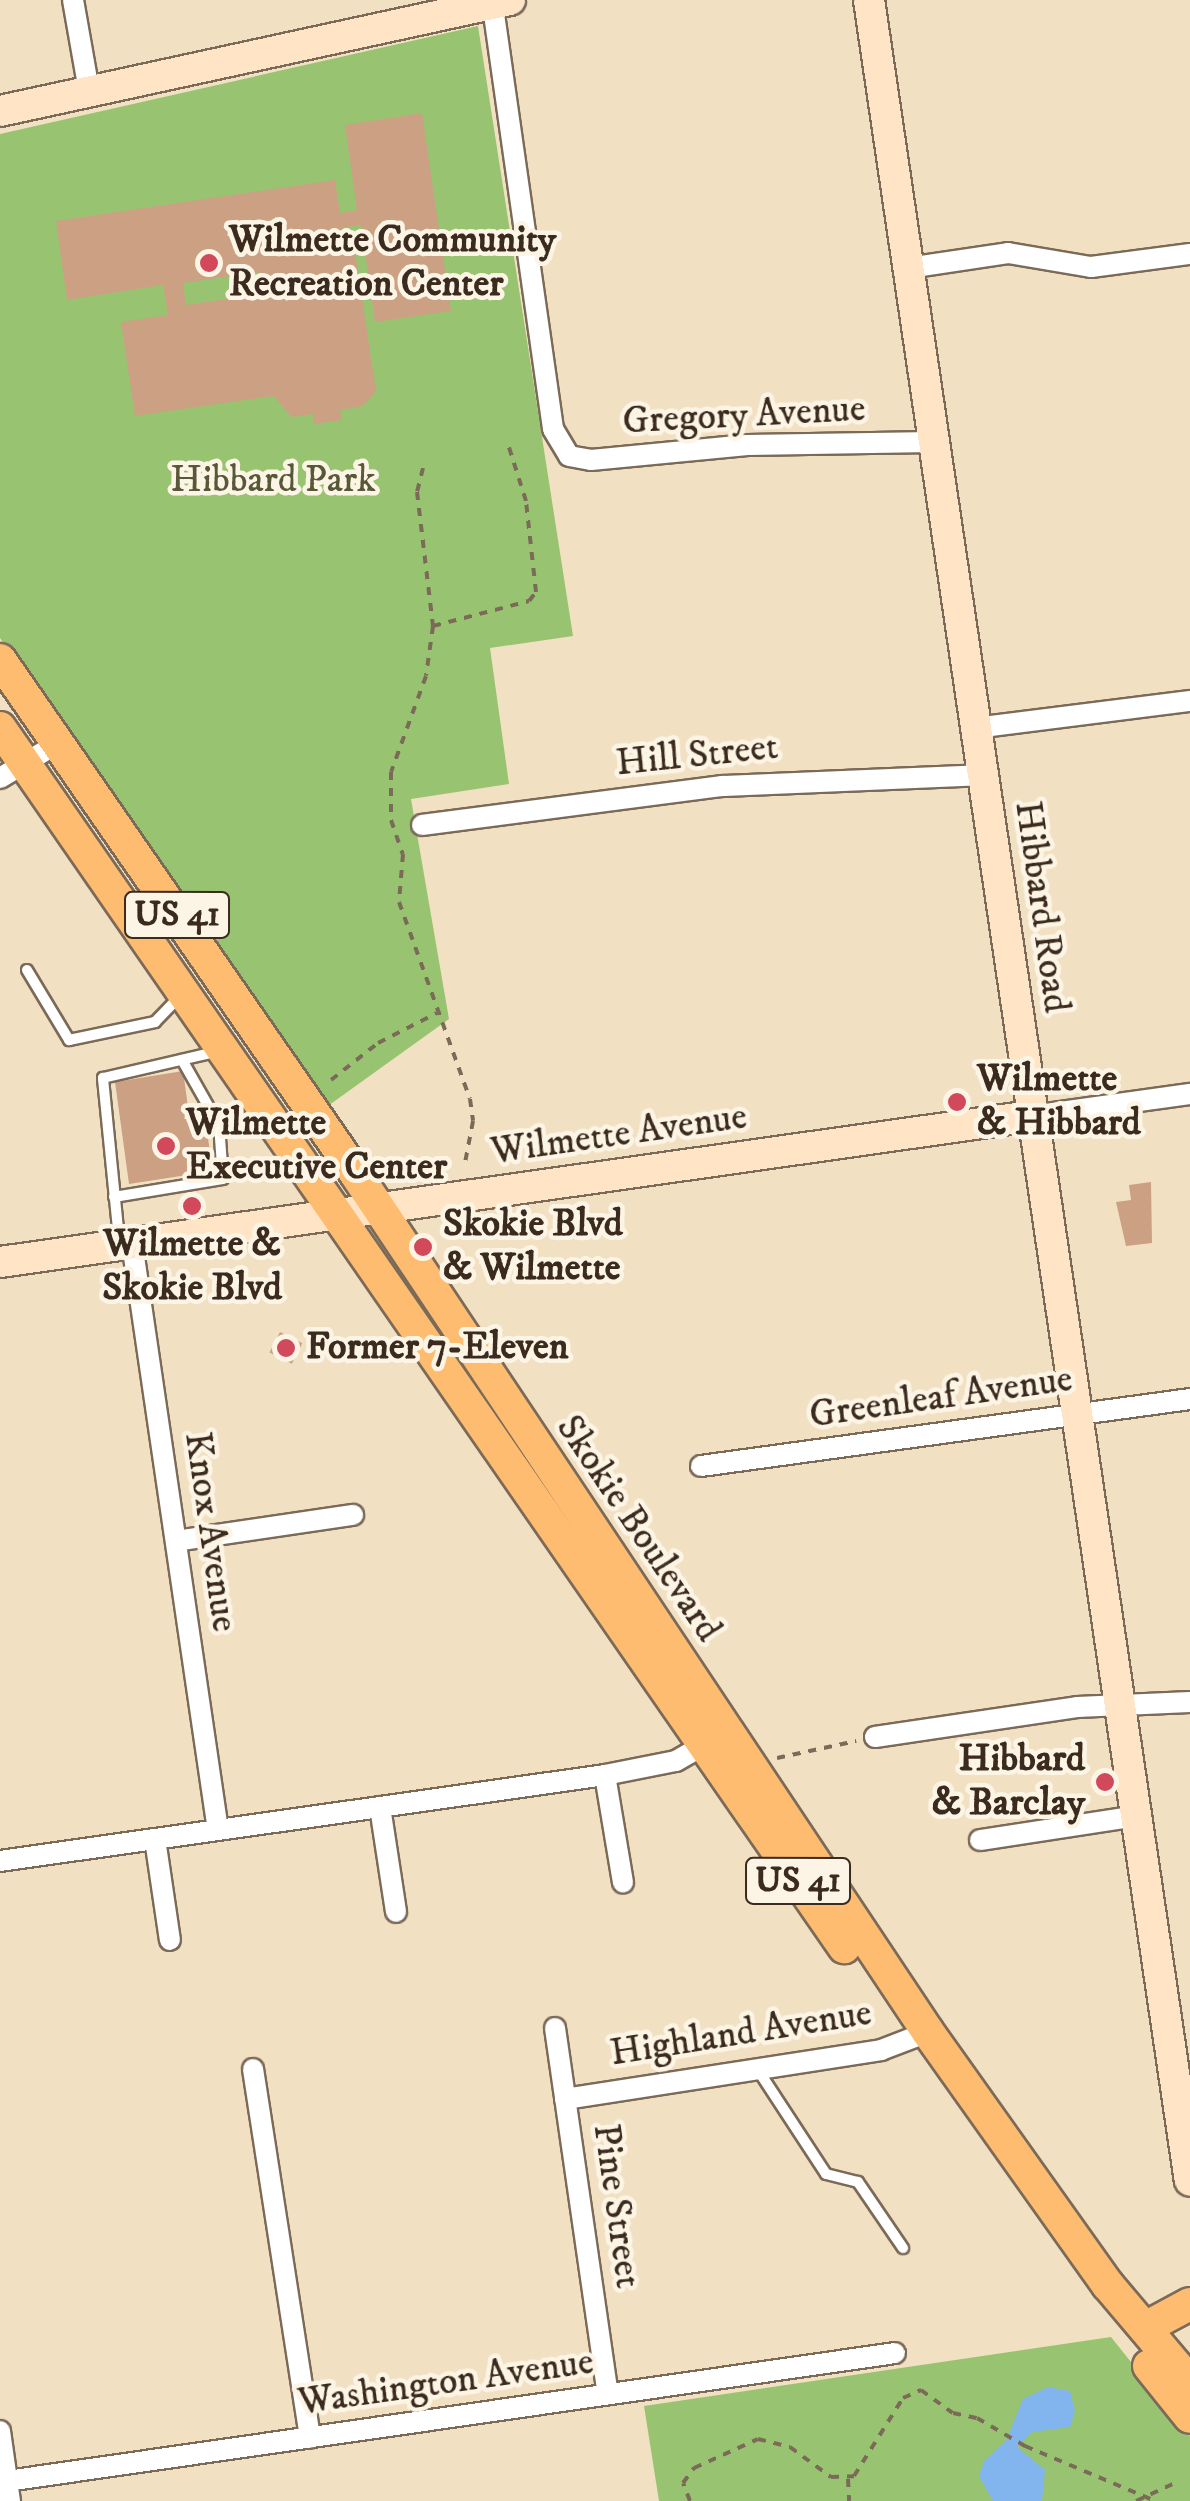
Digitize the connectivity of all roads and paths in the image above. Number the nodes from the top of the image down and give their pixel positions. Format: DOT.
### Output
graph roads {
  1 [pos="73,0"];
  2 [pos="869,0"];
  3 [pos="498,1"];
  4 [pos="89,91"];
  5 [pos="0,111"];
  6 [pos="1190,254"];
  7 [pos="908,268"];
  8 [pos="507,441"];
  9 [pos="933,442"];
  10 [pos="423,468"];
  11 [pos="433,626"];
  12 [pos="0,660"];
  13 [pos="1190,700"];
  14 [pos="0,728"];
  15 [pos="975,728"];
  16 [pos="58,744"];
  17 [pos="12,771"];
  18 [pos="982,775"];
  19 [pos="422,824"];
  20 [pos="27,970"];
  21 [pos="182,994"];
  22 [pos="437,1013"];
  23 [pos="221,1050"];
  24 [pos="182,1060"];
  25 [pos="331,1080"];
  26 [pos="1190,1094"];
  27 [pos="1032,1116"];
  28 [pos="464,1163"];
  29 [pos="114,1198"];
  30 [pos="378,1209"];
  31 [pos="335,1215"];
  32 [pos="126,1244"];
  33 [pos="0,1262"];
  34 [pos="1190,1399"];
  35 [pos="1076,1415"];
  36 [pos="701,1466"];
  37 [pos="353,1516"];
  38 [pos="176,1542"];
  39 [pos="1190,1702"];
  40 [pos="1120,1707"];
  41 [pos="876,1736"];
  42 [pos="715,1738"];
  43 [pos="769,1760"];
  44 [pos="604,1775"];
  45 [pos="380,1807"];
  46 [pos="1136,1816"];
  47 [pos="218,1830"];
  48 [pos="155,1839"];
  49 [pos="980,1840"];
  50 [pos="0,1861"];
  51 [pos="623,1882"];
  52 [pos="396,1912"];
  53 [pos="170,1940"];
  54 [pos="554,2028"];
  55 [pos="918,2036"];
  56 [pos="253,2069"];
  57 [pos="758,2069"];
  58 [pos="564,2099"];
  59 [pos="1190,2181"];
  60 [pos="903,2248"];
  61 [pos="1190,2304"];
  62 [pos="1145,2328"];
  63 [pos="895,2353"];
  64 [pos="1190,2382"];
  65 [pos="608,2394"];
  66 [pos="1190,2417"];
  67 [pos="0,2431"];
  68 [pos="310,2438"];
  69 [pos="6,2477"];
  70 [pos="848,2479"];
  71 [pos="1179,2480"];
  72 [pos="1147,2495"];
  73 [pos="690,2501"];
  74 [pos="849,2501"];
  75 [pos="1136,2501"];
  76 [pos="1155,2501"];
  1 -- 4 [label="street"];
  2 -- 7 [label="street, Hibbard Road"];
  3 -- 4 [label="street"];
  3 -- 9 [label="street, Gregory Avenue"];
  4 -- 5 [label="street"];
  6 -- 7 [label="street"];
  7 -- 9 [label="street, Hibbard Road"];
  8 -- 11 [label="path"];
  9 -- 15 [label="street, Hibbard Road"];
  10 -- 11 [label="path"];
  11 -- 22 [label="path"];
  12 -- 16 [label="main road, Skokie Boulevard / US 41"];
  13 -- 15 [label="street"];
  14 -- 17 [label="main road, Skokie Boulevard / US 41"];
  15 -- 18 [label="street, Hibbard Road"];
  16 -- 17 [label="street"];
  16 -- 30 [label="main road, Skokie Boulevard / US 41"];
  17 -- 21 [label="main road, Skokie Boulevard / US 41"];
  18 -- 19 [label="street, Hill Street"];
  18 -- 27 [label="street, Hibbard Road"];
  20 -- 21 [label="lane"];
  21 -- 23 [label="main road, Skokie Boulevard / US 41"];
  22 -- 25 [label="path"];
  22 -- 28 [label="path"];
  23 -- 24 [label="lane"];
  23 -- 31 [label="main road, Skokie Boulevard / US 41"];
  24 -- 29 [label="lane"];
  24 -- 29 [label="lane"];
  26 -- 27 [label="street, Wilmette Avenue"];
  27 -- 30 [label="street, Wilmette Avenue"];
  27 -- 35 [label="street, Hibbard Road"];
  29 -- 32 [label="lane"];
  30 -- 31 [label="street, Wilmette Avenue"];
  30 -- 42 [label="main road, Skokie Boulevard / US 41"];
  31 -- 32 [label="street, Wilmette Avenue"];
  31 -- 42 [label="main road, Skokie Boulevard / US 41"];
  32 -- 33 [label="street, Wilmette Avenue"];
  32 -- 38 [label="street, Knox Avenue"];
  34 -- 35 [label="street, Greenleaf Avenue"];
  35 -- 36 [label="street, Greenleaf Avenue"];
  35 -- 40 [label="street, Hibbard Road"];
  37 -- 38 [label="street"];
  38 -- 47 [label="street, Knox Avenue"];
  39 -- 40 [label="street"];
  40 -- 41 [label="street"];
  40 -- 46 [label="street, Hibbard Road"];
  41 -- 43 [label="path"];
  42 -- 44 [label="street"];
  42 -- 55 [label="main road, Skokie Boulevard / US 41"];
  44 -- 45 [label="street"];
  44 -- 51 [label="street"];
  45 -- 47 [label="street"];
  45 -- 52 [label="street"];
  46 -- 49 [label="street"];
  46 -- 59 [label="street, Hibbard Road"];
  47 -- 48 [label="street"];
  48 -- 50 [label="street"];
  48 -- 53 [label="street"];
  54 -- 58 [label="street, Pine Street"];
  55 -- 57 [label="street, Highland Avenue"];
  55 -- 62 [label="main road, Skokie Boulevard / US 41"];
  55 -- 66 [label="main road, Skokie Boulevard / US 41"];
  56 -- 68 [label="street"];
  57 -- 58 [label="street, Highland Avenue"];
  57 -- 60 [label="lane"];
  58 -- 65 [label="street, Pine Street"];
  61 -- 62 [label="main road"];
  62 -- 64 [label="main road, Skokie Boulevard / US 41"];
  63 -- 65 [label="street, Washington Avenue"];
  65 -- 68 [label="street, Washington Avenue"];
  67 -- 69 [label="street"];
  68 -- 69 [label="street, Washington Avenue"];
  70 -- 72 [label="path"];
  70 -- 73 [label="path"];
  70 -- 74 [label="path"];
  71 -- 72 [label="path"];
  72 -- 75 [label="path"];
  72 -- 76 [label="path"];
}
